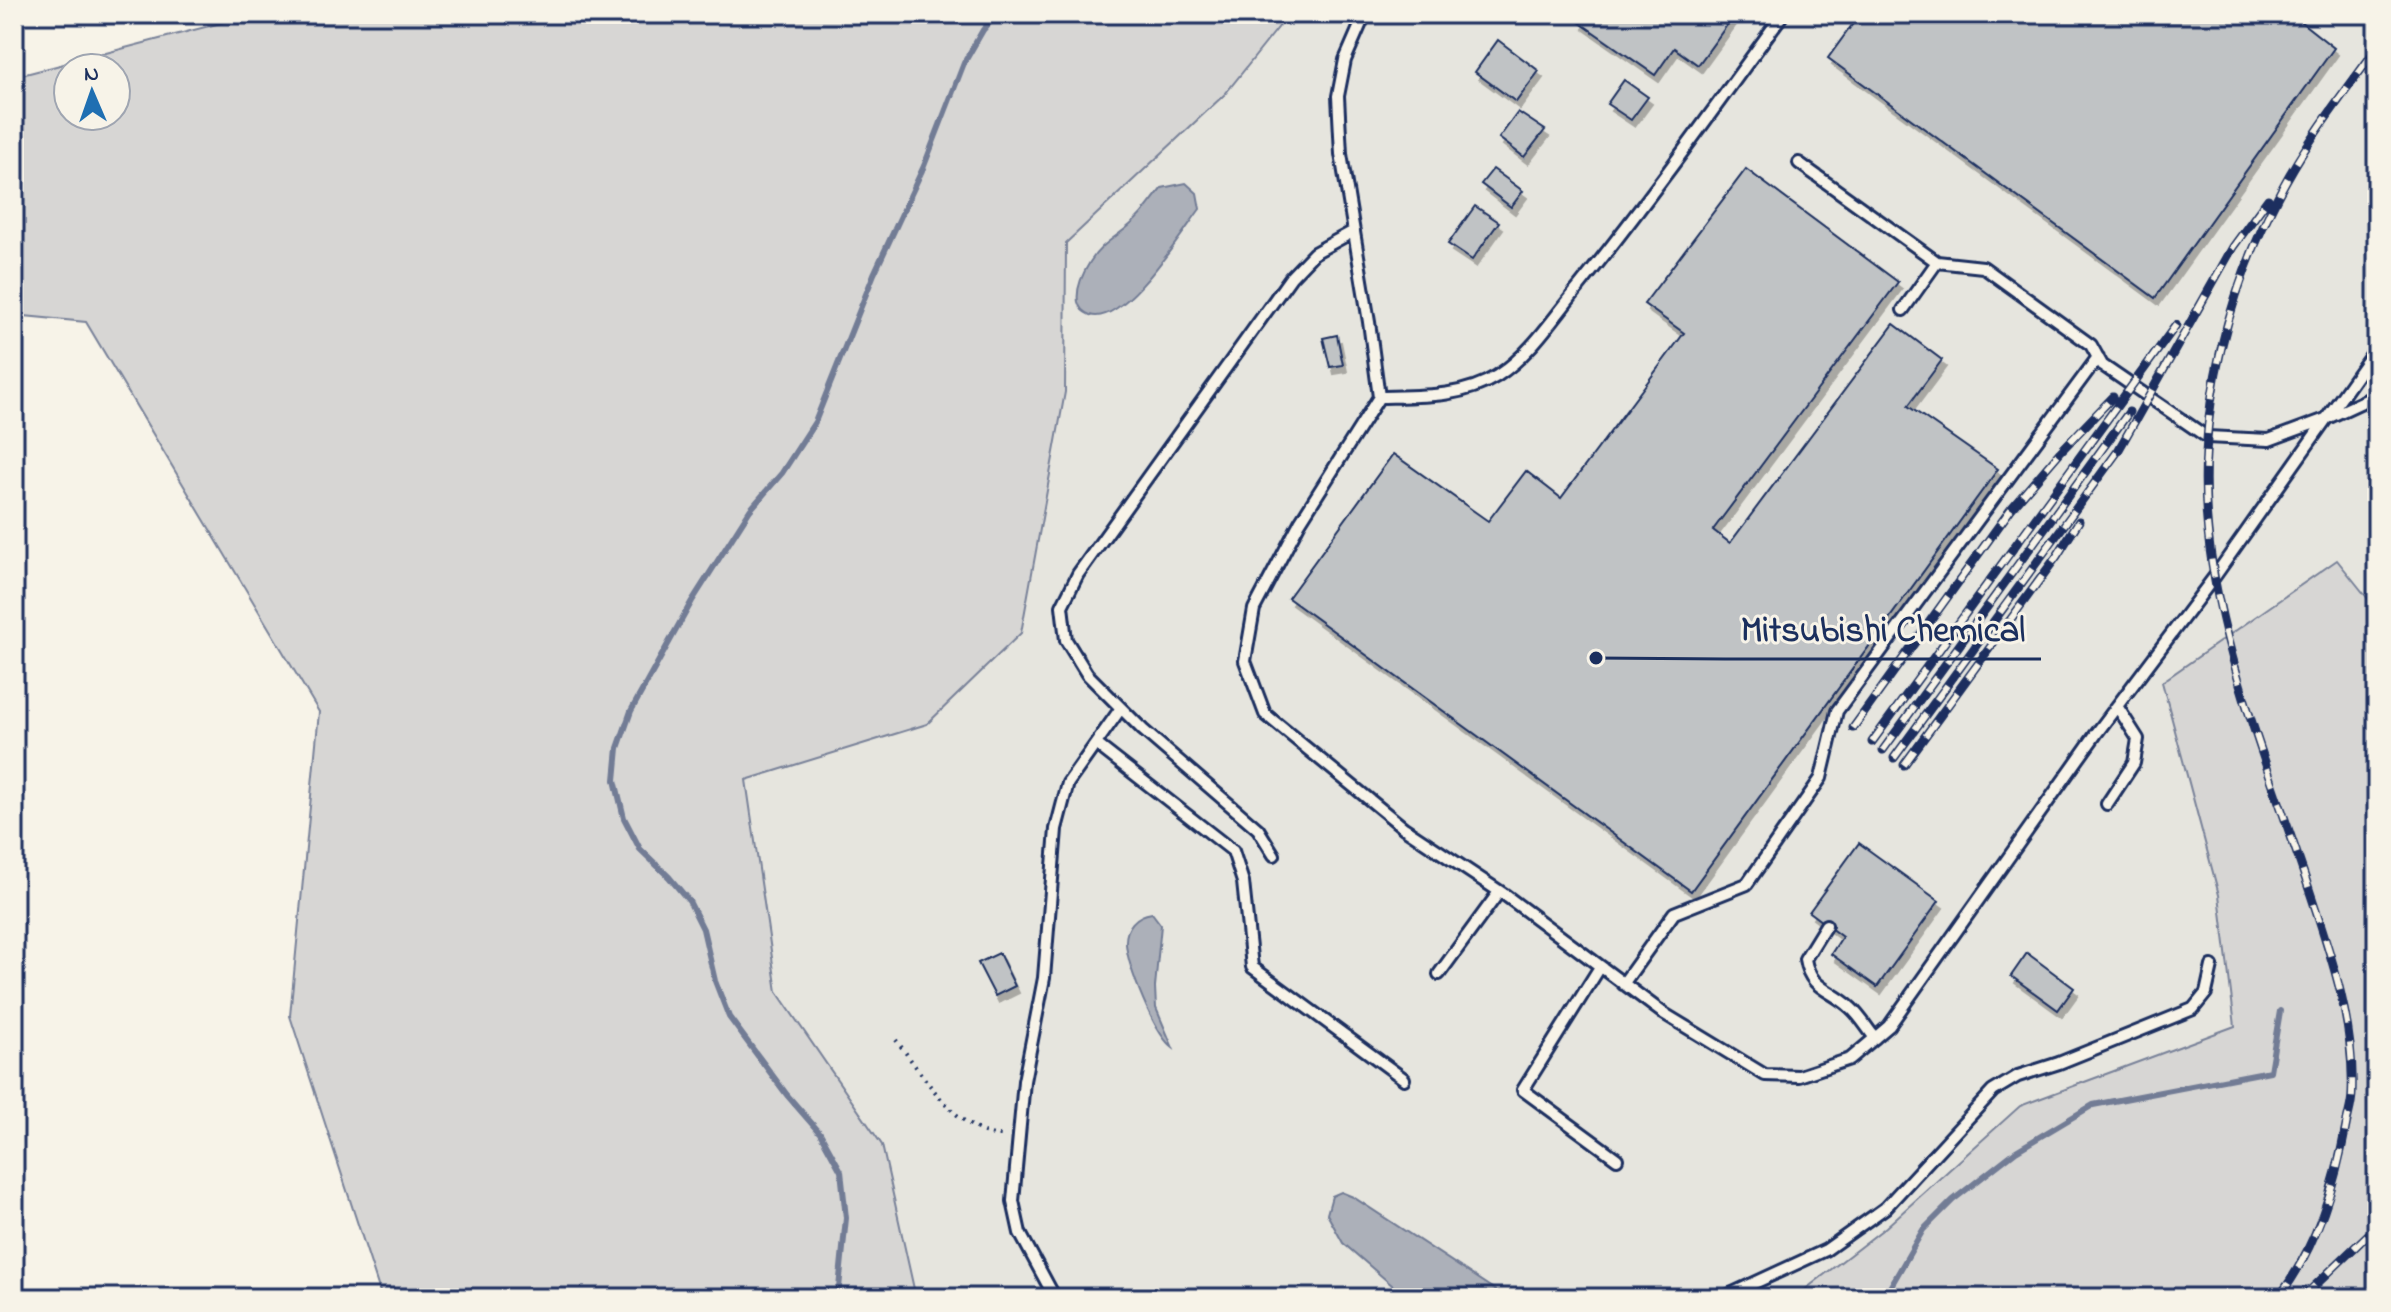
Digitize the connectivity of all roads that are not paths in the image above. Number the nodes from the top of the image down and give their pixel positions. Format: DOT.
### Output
graph roads {
  1 [pos="1365,14"];
  2 [pos="1783,14"];
  3 [pos="1799,163"];
  4 [pos="1354,231"];
  5 [pos="1937,262"];
  6 [pos="1903,310"];
  7 [pos="2377,347"];
  8 [pos="2098,357"];
  9 [pos="2377,395"];
  10 [pos="1379,397"];
  11 [pos="2323,420"];
  12 [pos="2117,706"];
  13 [pos="1121,708"];
  14 [pos="1096,744"];
  15 [pos="2107,804"];
  16 [pos="1274,855"];
  17 [pos="1499,892"];
  18 [pos="1826,925"];
  19 [pos="2212,966"];
  20 [pos="1600,967"];
  21 [pos="1439,974"];
  22 [pos="1623,984"];
  23 [pos="1875,1038"];
  24 [pos="1404,1079"];
  25 [pos="1617,1159"];
  26 [pos="1055,1298"];
  27 [pos="1722,1298"];
  1 -- 4 [label="lane"];
  2 -- 10 [label="lane"];
  3 -- 5 [label="lane"];
  4 -- 10 [label="lane"];
  4 -- 13 [label="lane"];
  5 -- 6 [label="lane"];
  5 -- 8 [label="lane"];
  7 -- 11 [label="lane"];
  8 -- 11 [label="lane"];
  8 -- 22 [label="lane"];
  9 -- 11 [label="lane"];
  10 -- 17 [label="lane"];
  11 -- 12 [label="lane"];
  12 -- 15 [label="lane"];
  12 -- 23 [label="lane"];
  13 -- 14 [label="lane"];
  13 -- 16 [label="lane"];
  14 -- 24 [label="lane"];
  14 -- 26 [label="lane"];
  17 -- 20 [label="lane"];
  17 -- 21 [label="lane"];
  18 -- 23 [label="lane"];
  19 -- 27 [label="lane"];
  20 -- 22 [label="lane"];
  20 -- 25 [label="lane"];
  22 -- 23 [label="lane"];
}
